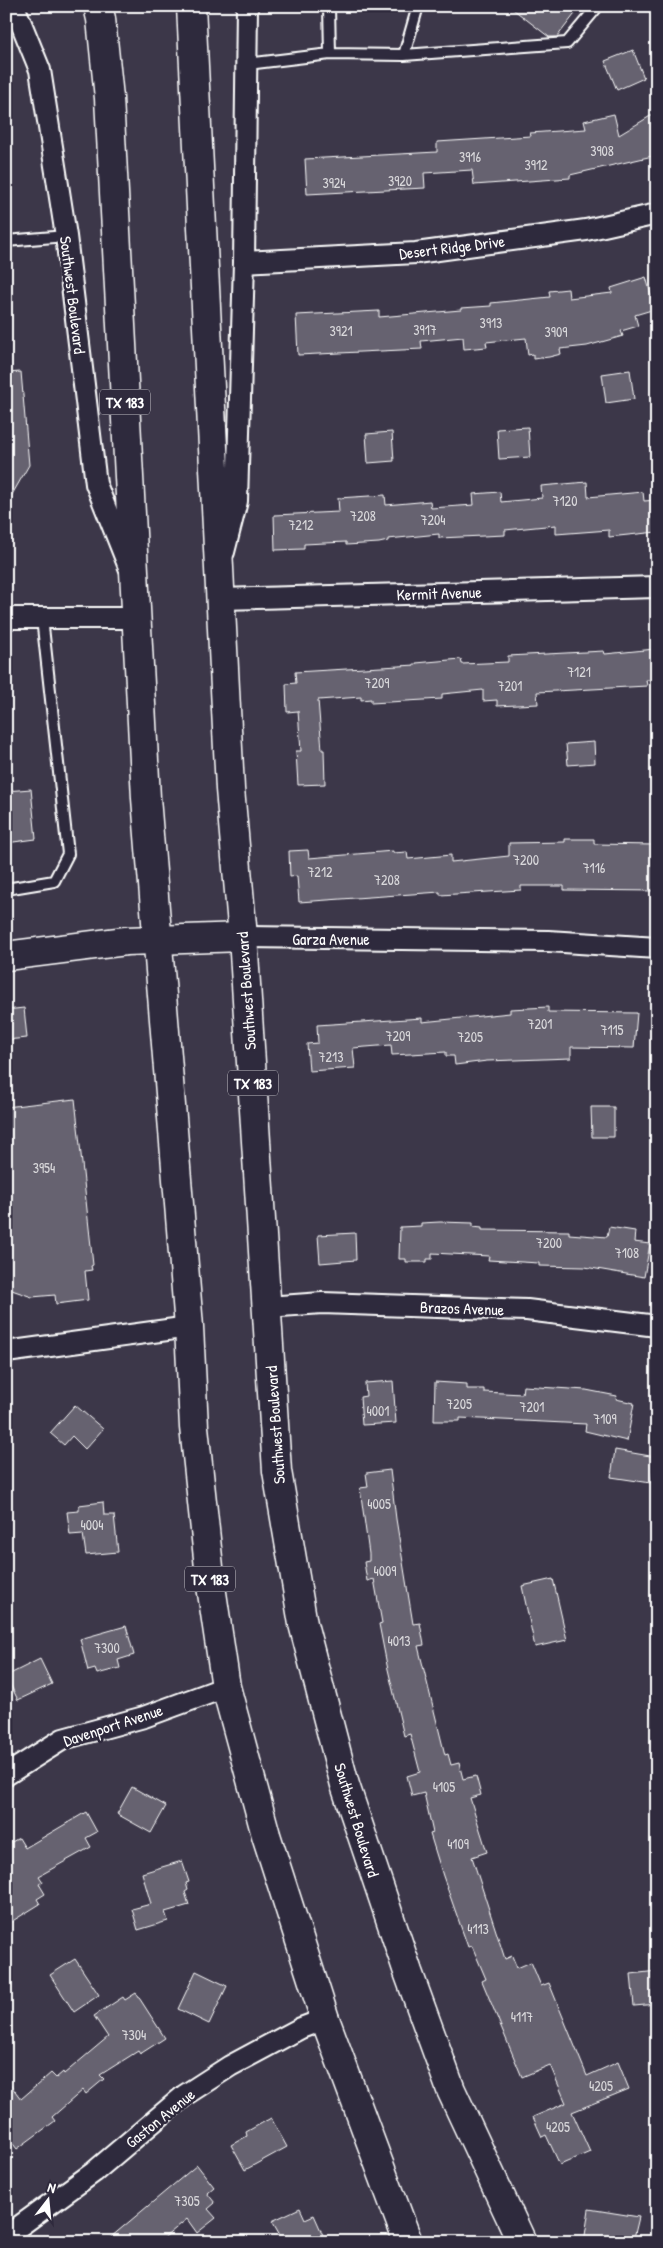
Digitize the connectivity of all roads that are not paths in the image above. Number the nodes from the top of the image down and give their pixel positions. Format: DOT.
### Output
graph roads {
  1 [pos="14,6"];
  2 [pos="98,6"];
  3 [pos="191,6"];
  4 [pos="247,6"];
  5 [pos="328,6"];
  6 [pos="418,6"];
  7 [pos="598,6"];
  8 [pos="330,54"];
  9 [pos="404,55"];
  10 [pos="247,64"];
  11 [pos="657,214"];
  12 [pos="66,236"];
  13 [pos="6,241"];
  14 [pos="244,262"];
  15 [pos="220,568"];
  16 [pos="135,582"];
  17 [pos="657,587"];
  18 [pos="221,599"];
  19 [pos="6,618"];
  20 [pos="42,618"];
  21 [pos="137,618"];
  22 [pos="6,889"];
  23 [pos="243,937"];
  24 [pos="159,940"];
  25 [pos="657,948"];
  26 [pos="6,956"];
  27 [pos="267,1307"];
  28 [pos="657,1326"];
  29 [pos="190,1327"];
  30 [pos="6,1352"];
  31 [pos="226,1687"];
  32 [pos="6,1775"];
  33 [pos="325,2019"];
  34 [pos="6,2236"];
  35 [pos="408,2242"];
  36 [pos="522,2242"];
  1 -- 12 [label="street, Southwest Boulevard"];
  2 -- 16 [label="main road, Southwest Boulevard / TX 183"];
  3 -- 15 [label="main road, Southwest Boulevard / TX 183"];
  4 -- 10 [label="street, Southwest Boulevard"];
  5 -- 8 [label="lane"];
  6 -- 9 [label="lane"];
  7 -- 9 [label="lane"];
  8 -- 9 [label="lane"];
  8 -- 10 [label="lane"];
  10 -- 14 [label="street, Southwest Boulevard"];
  11 -- 14 [label="street, Desert Ridge Drive"];
  12 -- 13 [label="lane"];
  12 -- 16 [label="street, Southwest Boulevard"];
  14 -- 15 [label="street, Southwest Boulevard"];
  15 -- 18 [label="main road, Southwest Boulevard / TX 183"];
  16 -- 21 [label="main road, Southwest Boulevard / TX 183"];
  17 -- 18 [label="street, Kermit Avenue"];
  18 -- 23 [label="main road, Southwest Boulevard / TX 183"];
  19 -- 20 [label="street"];
  20 -- 21 [label="street"];
  20 -- 22 [label="lane"];
  21 -- 24 [label="main road, Southwest Boulevard / TX 183"];
  23 -- 24 [label="main road, Garza Avenue"];
  23 -- 25 [label="street, Garza Avenue"];
  23 -- 27 [label="main road, Southwest Boulevard / TX 183"];
  24 -- 26 [label="main road, Garza Avenue"];
  24 -- 29 [label="main road, Southwest Boulevard / TX 183"];
  27 -- 28 [label="street, Brazos Avenue"];
  27 -- 36 [label="main road, Southwest Boulevard / TX 183"];
  29 -- 30 [label="street"];
  29 -- 31 [label="main road, Southwest Boulevard / TX 183"];
  31 -- 32 [label="street, Davenport Avenue"];
  31 -- 33 [label="main road, Southwest Boulevard / TX 183"];
  33 -- 34 [label="street, Gaston Avenue"];
  33 -- 35 [label="main road, Southwest Boulevard / TX 183"];
}
